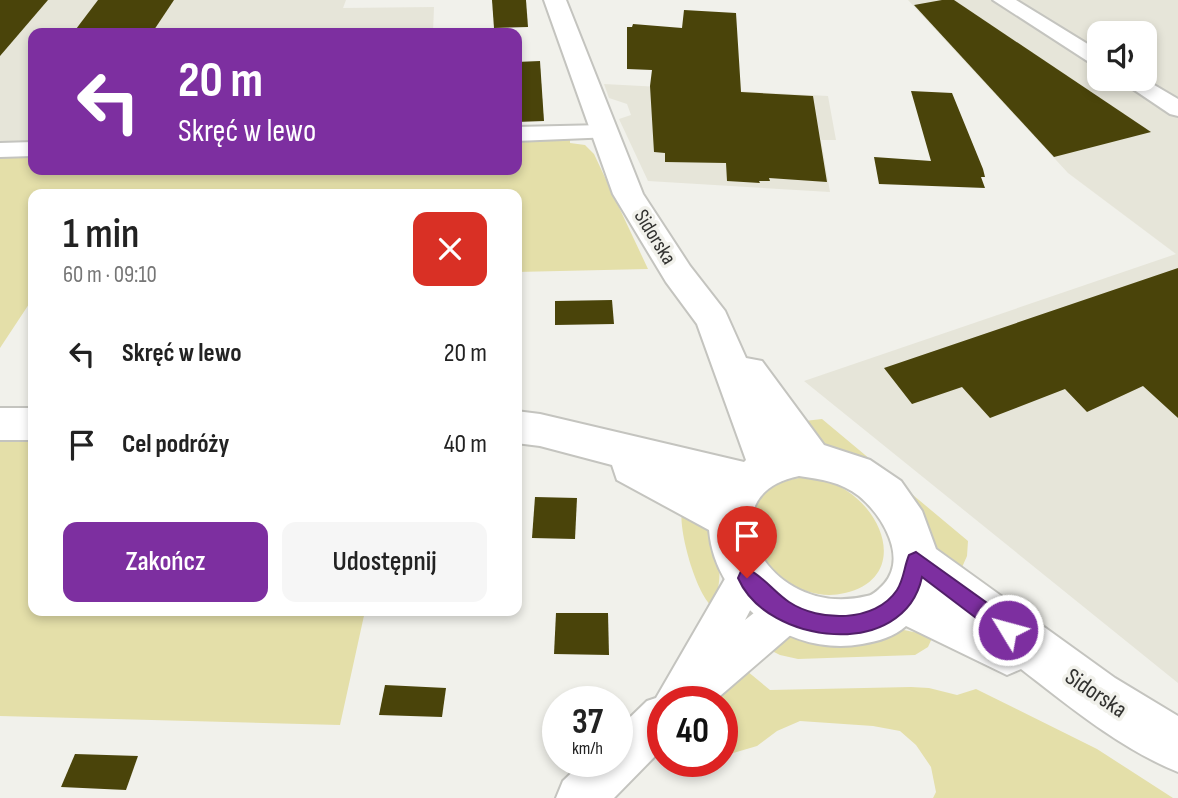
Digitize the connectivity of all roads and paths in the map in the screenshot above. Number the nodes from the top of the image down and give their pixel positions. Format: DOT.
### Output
graph roads {
  1 [pos="555,0"];
  2 [pos="1003,0"];
  3 [pos="1087,52"];
  4 [pos="1148,91"];
  5 [pos="1178,110"];
  6 [pos="604,132"];
  7 [pos="522,134"];
  8 [pos="28,149"];
  9 [pos="0,150"];
  10 [pos="713,320"];
  11 [pos="0,424"];
  12 [pos="28,424"];
  13 [pos="522,428"];
  14 [pos="813,461"];
  15 [pos="749,489"];
  16 [pos="747,578"];
  17 [pos="909,580"];
  18 [pos="787,612"];
  19 [pos="687,686"];
  20 [pos="697,686"];
  21 [pos="647,733"];
  22 [pos="1178,746"];
  23 [pos="580,798"];
  1 -- 6 [label="street, Sidorska"];
  2 -- 3 [label="street"];
  4 -- 5 [label="street"];
  6 -- 7 [label="street"];
  6 -- 10 [label="street, Sidorska"];
  8 -- 9 [label="street"];
  10 -- 14 [label="street"];
  10 -- 15 [label="street, Sidorska"];
  11 -- 12 [label="street"];
  13 -- 15 [label="street"];
  14 -- 15 [label="street"];
  14 -- 17 [label="street"];
  15 -- 16 [label="street"];
  16 -- 18 [label="street"];
  16 -- 19 [label="street"];
  17 -- 18 [label="street"];
  17 -- 22 [label="street, Sidorska"];
  18 -- 20 [label="street"];
  21 -- 23 [label="street"];
}
